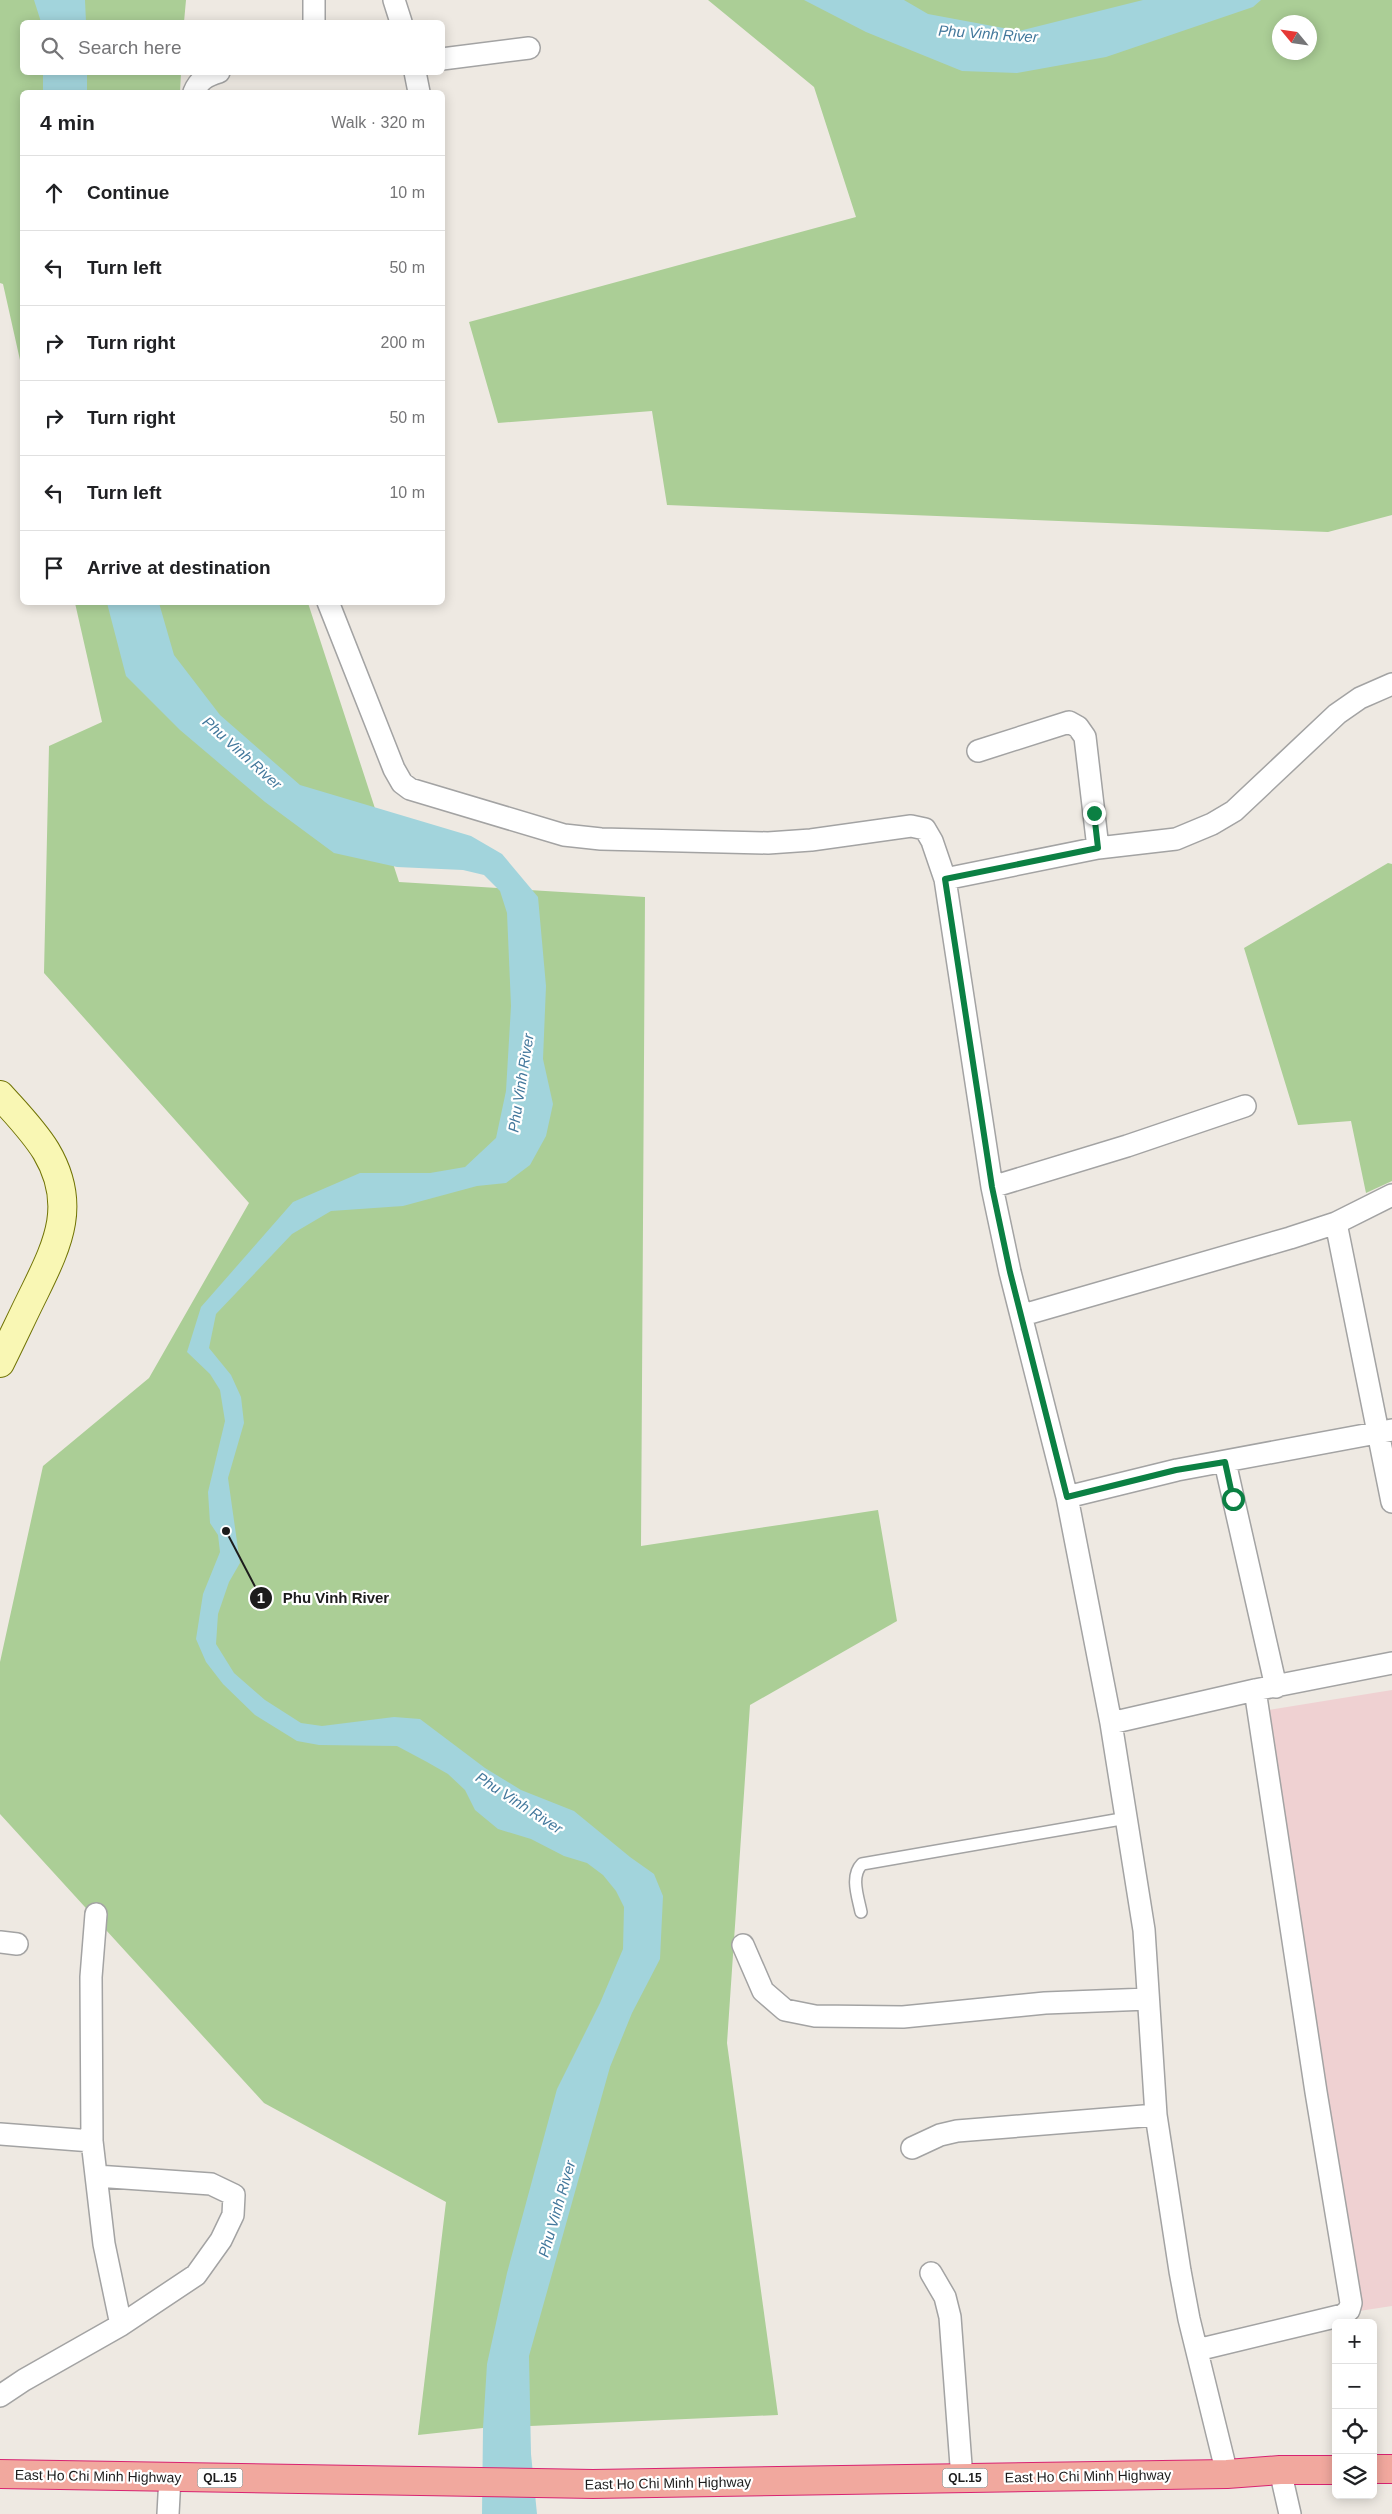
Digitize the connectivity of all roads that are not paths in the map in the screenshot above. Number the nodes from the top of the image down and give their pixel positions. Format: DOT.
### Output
graph roads {
  1 [pos="314,0"];
  2 [pos="394,0"];
  3 [pos="314,20"];
  4 [pos="400,20"];
  5 [pos="529,48"];
  6 [pos="445,59"];
  7 [pos="209,75"];
  8 [pos="416,75"];
  9 [pos="195,90"];
  10 [pos="419,90"];
  11 [pos="329,605"];
  12 [pos="1392,684"];
  13 [pos="978,751"];
  14 [pos="1098,848"];
  15 [pos="945,879"];
  16 [pos="0,1095"];
  17 [pos="1245,1106"];
  18 [pos="992,1187"];
  19 [pos="1392,1195"];
  20 [pos="1336,1223"];
  21 [pos="1022,1315"];
  22 [pos="0,1363"];
  23 [pos="1384,1432"];
  24 [pos="1225,1462"];
  25 [pos="1067,1497"];
  26 [pos="1392,1502"];
  27 [pos="1392,1664"];
  28 [pos="1276,1686"];
  29 [pos="1255,1690"];
  30 [pos="1111,1723"];
  31 [pos="1127,1818"];
  32 [pos="861,1912"];
  33 [pos="96,1914"];
  34 [pos="743,1946"];
  35 [pos="1148,1999"];
  36 [pos="1156,2115"];
  37 [pos="0,2134"];
  38 [pos="92,2141"];
  39 [pos="912,2148"];
  40 [pos="96,2176"];
  41 [pos="932,2274"];
  42 [pos="121,2325"];
  43 [pos="1196,2350"];
  44 [pos="0,2396"];
  45 [pos="1377,2469"];
  46 [pos="1392,2469"];
  47 [pos="1280,2470"];
  48 [pos="1332,2470"];
  49 [pos="0,2474"];
  50 [pos="1227,2474"];
  51 [pos="170,2477"];
  52 [pos="962,2478"];
  53 [pos="168,2514"];
  54 [pos="1290,2514"];
  1 -- 3 [label="street"];
  2 -- 4 [label="street"];
  5 -- 6 [label="street"];
  7 -- 9 [label="street"];
  8 -- 10 [label="street"];
  11 -- 15 [label="street"];
  12 -- 14 [label="street"];
  13 -- 14 [label="street"];
  14 -- 15 [label="street"];
  15 -- 18 [label="street"];
  16 -- 22 [label="main road"];
  17 -- 18 [label="street"];
  18 -- 21 [label="street"];
  19 -- 20 [label="street"];
  20 -- 21 [label="street"];
  20 -- 23 [label="street"];
  21 -- 25 [label="street"];
  23 -- 24 [label="street"];
  23 -- 26 [label="street"];
  24 -- 25 [label="street"];
  24 -- 28 [label="street"];
  25 -- 30 [label="street"];
  27 -- 28 [label="street"];
  28 -- 29 [label="street"];
  29 -- 30 [label="street"];
  29 -- 43 [label="street"];
  30 -- 31 [label="street"];
  31 -- 32 [label="lane"];
  31 -- 35 [label="street"];
  33 -- 38 [label="street"];
  34 -- 35 [label="street"];
  35 -- 36 [label="street"];
  36 -- 39 [label="street"];
  36 -- 43 [label="street"];
  37 -- 38 [label="street"];
  38 -- 40 [label="street"];
  40 -- 42 [label="street"];
  40 -- 42 [label="street"];
  41 -- 52 [label="street"];
  42 -- 44 [label="street"];
  43 -- 50 [label="street"];
  45 -- 46 [label="highway"];
  47 -- 48 [label="highway, East Ho Chi Minh Highway / QL.15"];
  47 -- 50 [label="highway, East Ho Chi Minh Highway / QL.15"];
  47 -- 54 [label="street"];
  49 -- 51 [label="highway, East Ho Chi Minh Highway / QL.15"];
  50 -- 52 [label="highway, East Ho Chi Minh Highway / QL.15"];
  51 -- 52 [label="highway, East Ho Chi Minh Highway / QL.15"];
  51 -- 53 [label="street"];
}
